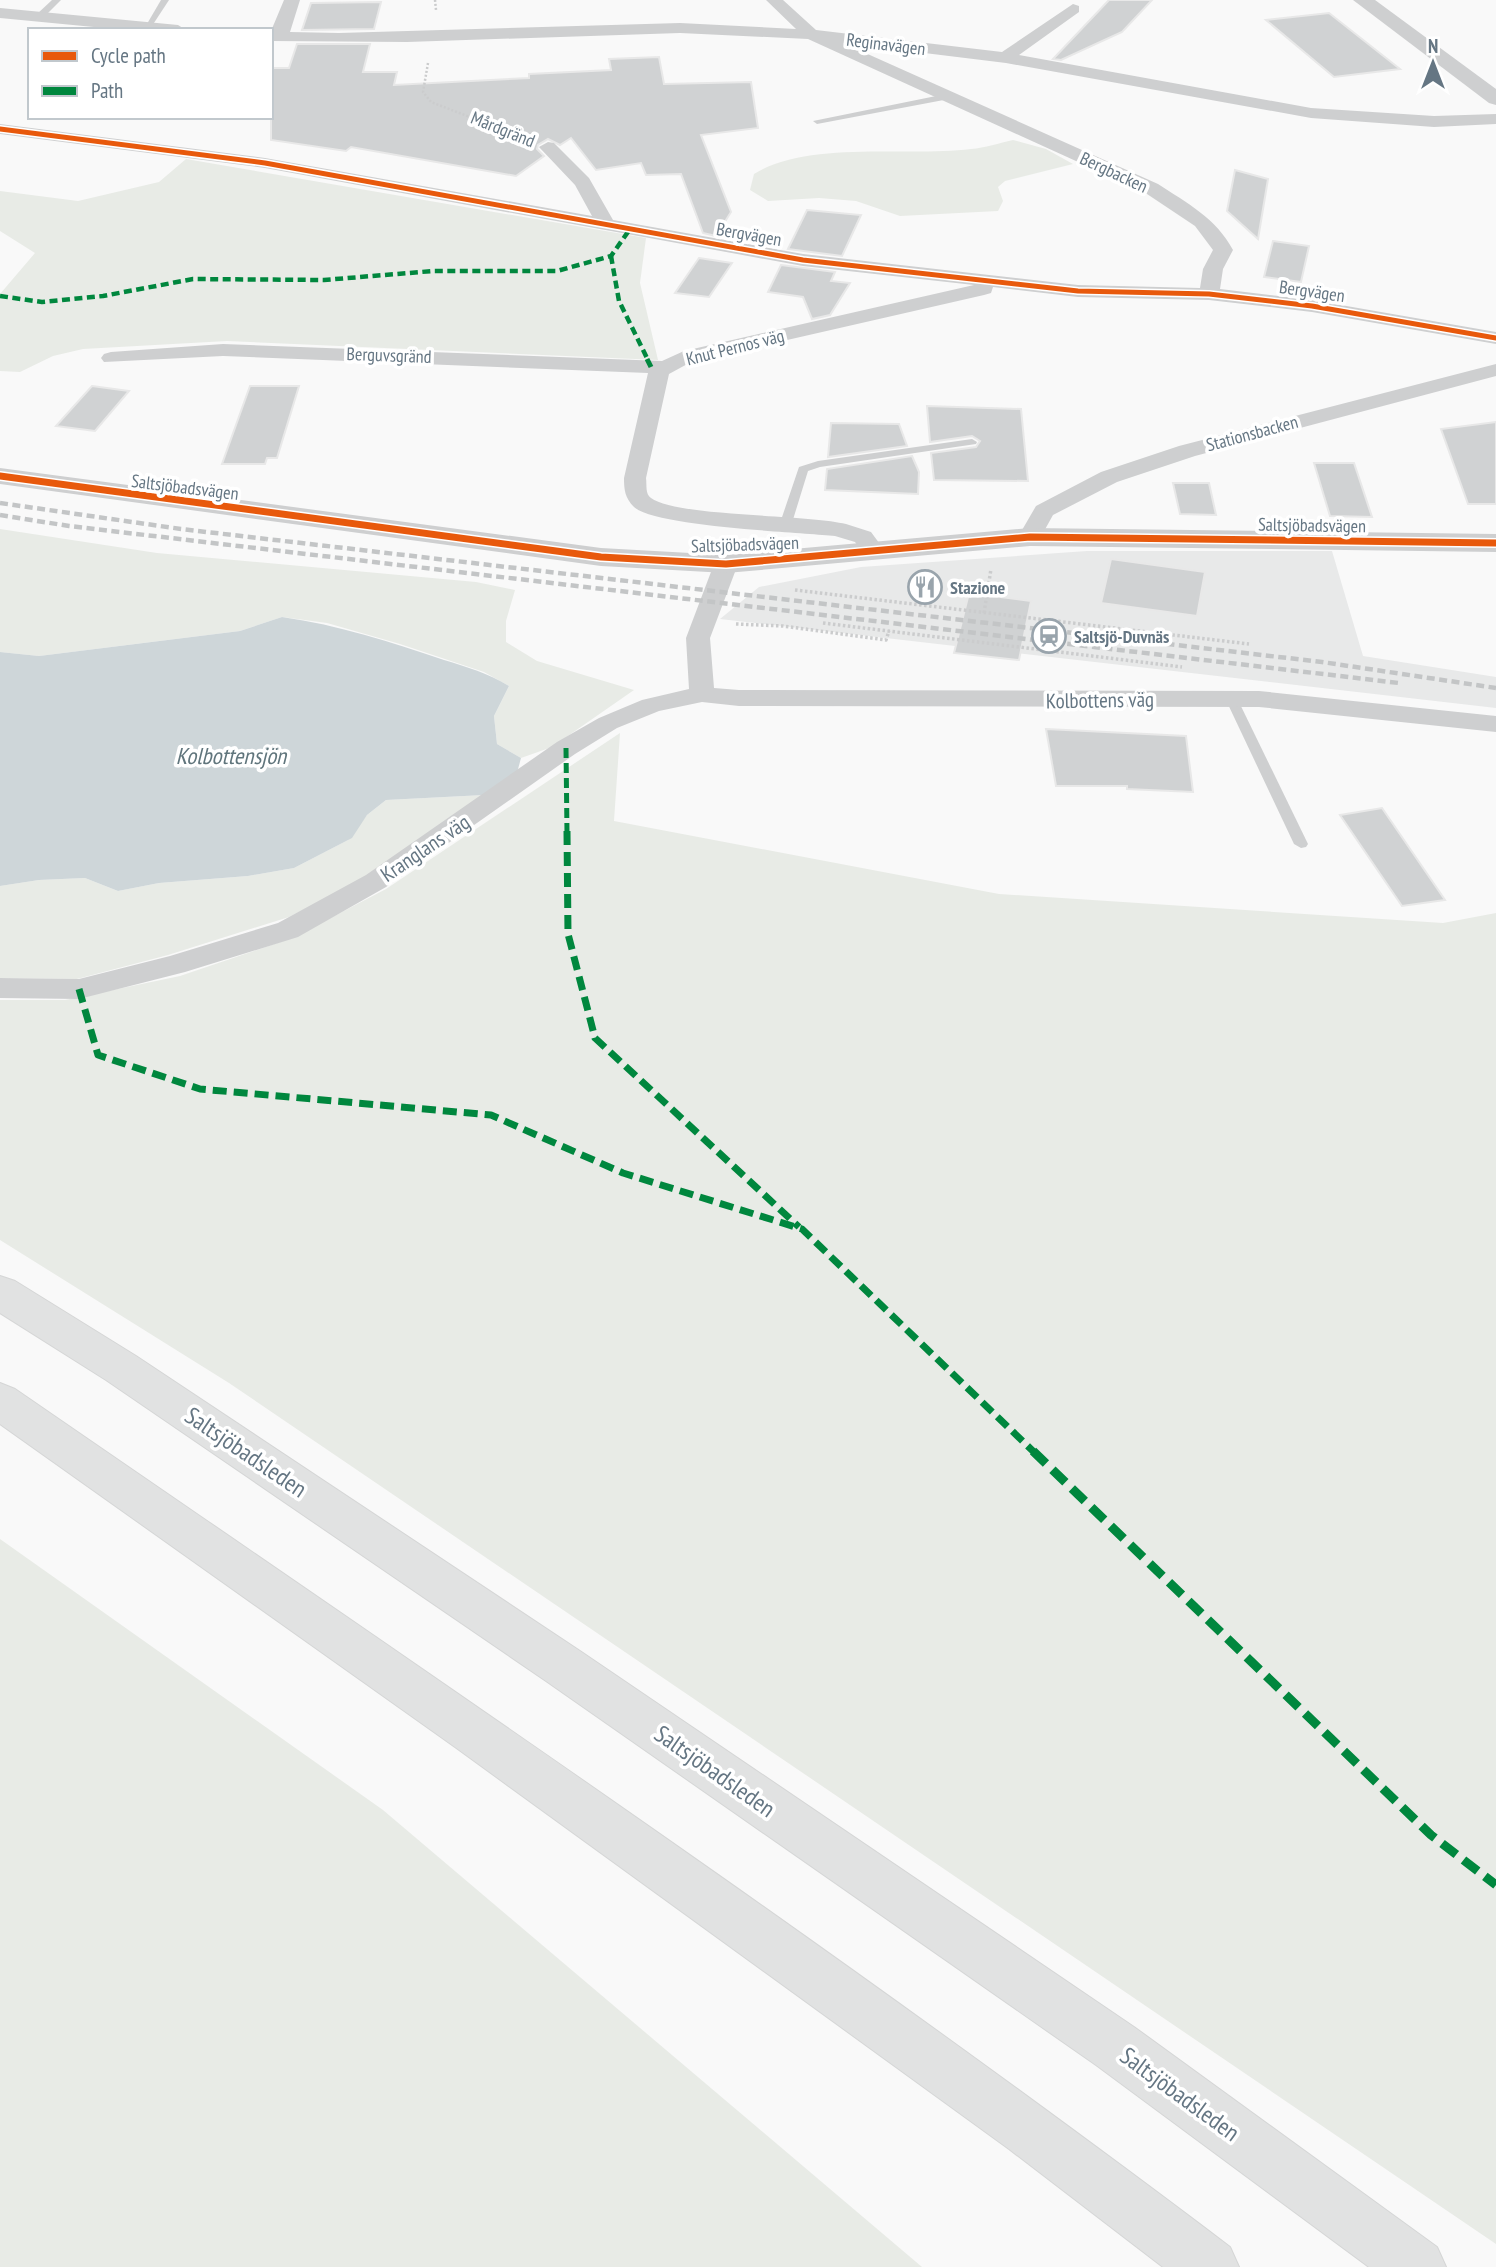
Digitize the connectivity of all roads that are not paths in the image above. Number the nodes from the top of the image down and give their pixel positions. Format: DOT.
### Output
graph roads {
  1 [pos="57,0"];
  2 [pos="165,0"];
  3 [pos="292,0"];
  4 [pos="774,0"];
  5 [pos="1363,0"];
  6 [pos="1073,9"];
  7 [pos="0,13"];
  8 [pos="39,17"];
  9 [pos="147,27"];
  10 [pos="157,28"];
  11 [pos="812,35"];
  12 [pos="276,36"];
  13 [pos="1005,58"];
  14 [pos="946,97"];
  15 [pos="1496,99"];
  16 [pos="1496,119"];
  17 [pos="817,121"];
  18 [pos="0,129"];
  19 [pos="548,147"];
  20 [pos="607,226"];
  21 [pos="1005,284"];
  22 [pos="1209,294"];
  23 [pos="1496,338"];
  24 [pos="111,358"];
  25 [pos="667,367"];
  26 [pos="1496,370"];
  27 [pos="972,442"];
  28 [pos="0,476"];
  29 [pos="785,526"];
  30 [pos="1030,537"];
  31 [pos="1496,543"];
  32 [pos="873,551"];
  33 [pos="726,564"];
  34 [pos="702,694"];
  35 [pos="1231,698"];
  36 [pos="1496,724"];
  37 [pos="1301,845"];
  38 [pos="0,988"];
  39 [pos="0,1292"];
  40 [pos="0,1401"];
  41 [pos="1210,2267"];
  42 [pos="1418,2267"];
  1 -- 8 [label="lane"];
  2 -- 9 [label="lane"];
  3 -- 12 [label="street"];
  4 -- 11 [label="street"];
  5 -- 15 [label="street"];
  6 -- 13 [label="street"];
  7 -- 8 [label="street"];
  8 -- 9 [label="street"];
  9 -- 10 [label="street"];
  11 -- 12 [label="street, Reginavägen"];
  11 -- 13 [label="street, Reginavägen"];
  11 -- 14 [label="street, Bergbacken"];
  13 -- 16 [label="street, Reginavägen"];
  14 -- 17 [label="lane"];
  14 -- 22 [label="street, Bergbacken"];
  18 -- 20 [label="street, Bergvägen"];
  19 -- 20 [label="street, Mårdgränd"];
  20 -- 21 [label="street, Bergvägen"];
  21 -- 22 [label="street, Bergvägen"];
  21 -- 25 [label="street, Knut Pernos väg"];
  22 -- 23 [label="street, Bergvägen"];
  24 -- 25 [label="street, Berguvsgränd"];
  25 -- 29 [label="street, Knut Pernos väg"];
  26 -- 30 [label="street, Stationsbacken"];
  27 -- 29 [label="lane"];
  28 -- 33 [label="street, Saltsjöbadsvägen"];
  29 -- 32 [label="street, Knut Pernos väg"];
  30 -- 31 [label="street, Saltsjöbadsvägen"];
  30 -- 32 [label="street, Saltsjöbadsvägen"];
  32 -- 33 [label="street, Saltsjöbadsvägen"];
  33 -- 34 [label="street"];
  34 -- 35 [label="street, Kolbottens väg"];
  34 -- 38 [label="street, Kranglans väg"];
  35 -- 36 [label="street, Kolbottens väg"];
  35 -- 37 [label="lane"];
  39 -- 42 [label="highway, Saltsjöbadsleden"];
  40 -- 41 [label="highway"];
}
